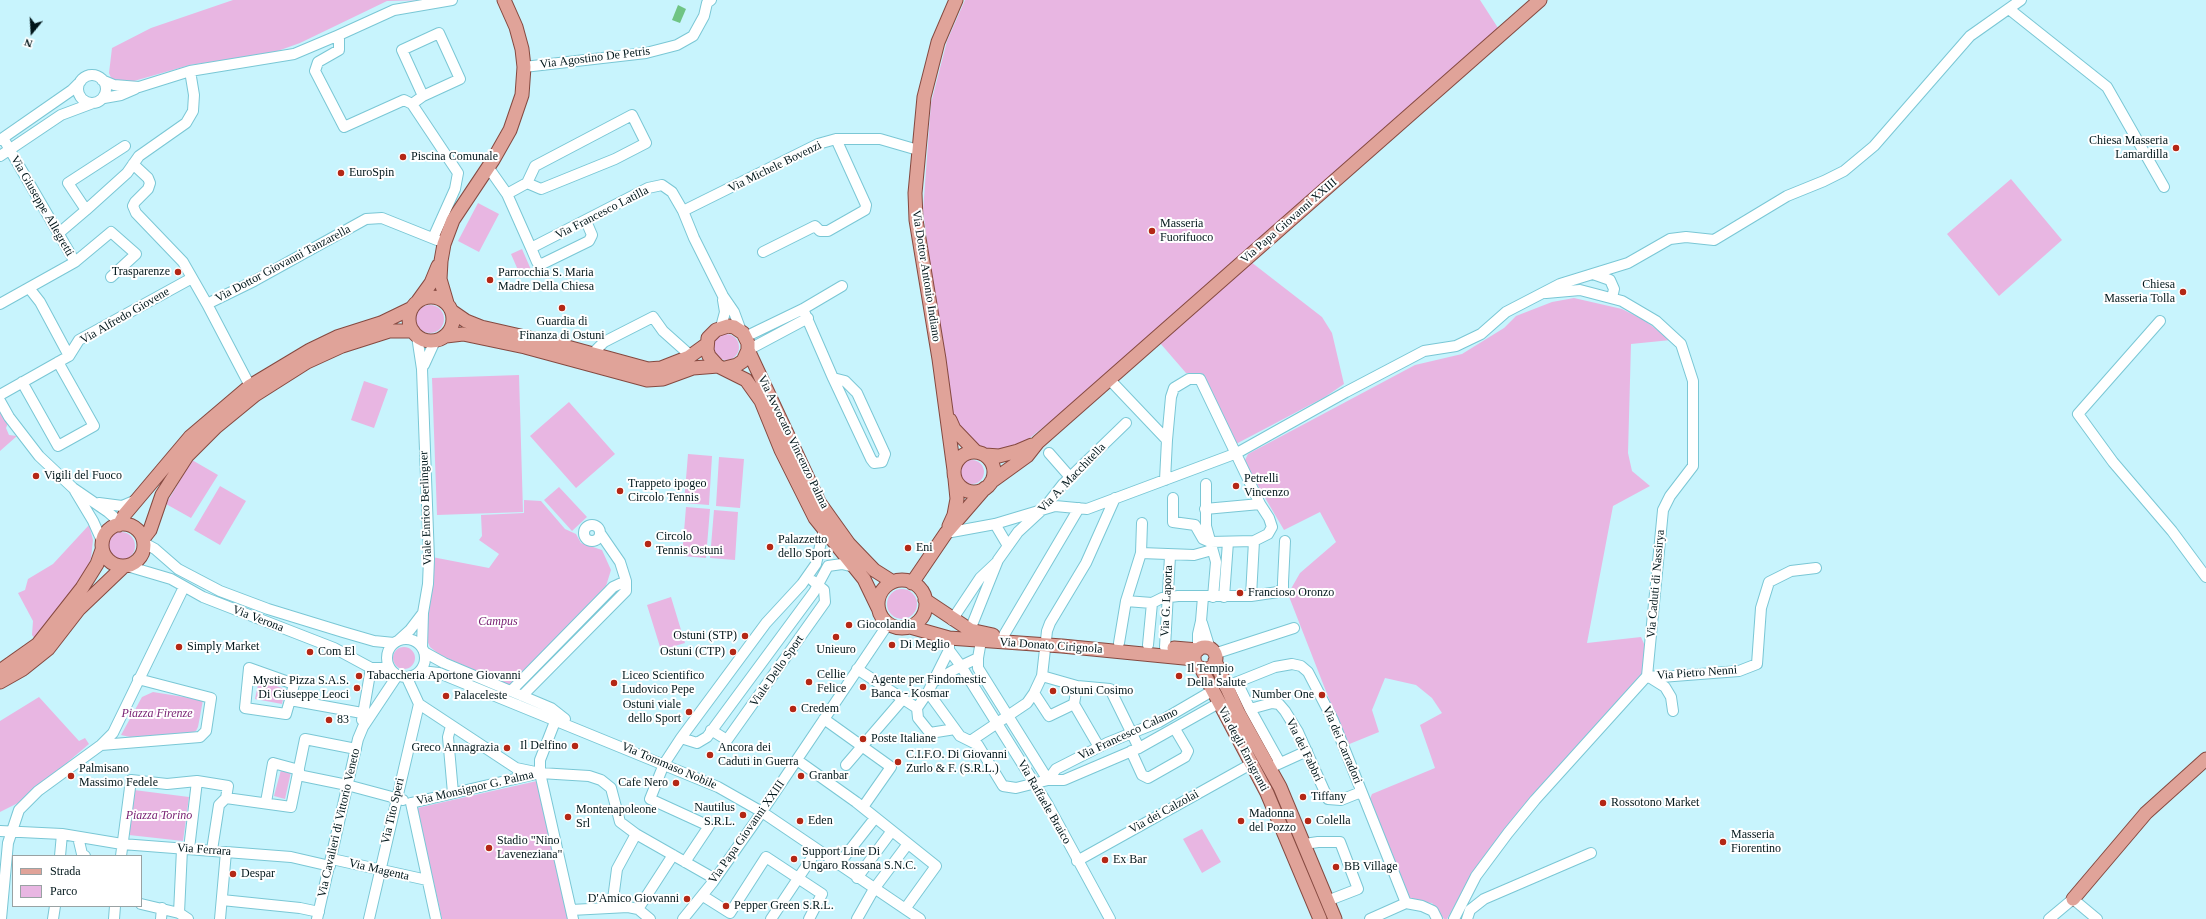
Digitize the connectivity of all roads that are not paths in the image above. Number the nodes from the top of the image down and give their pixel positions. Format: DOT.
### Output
graph roads {
  1 [pos="452,0"];
  2 [pos="504,0"];
  3 [pos="711,0"];
  4 [pos="956,0"];
  5 [pos="1540,0"];
  6 [pos="2021,0"];
  7 [pos="2009,9"];
  8 [pos="339,35"];
  9 [pos="524,67"];
  10 [pos="190,71"];
  11 [pos="102,80"];
  12 [pos="81,81"];
  13 [pos="139,87"];
  14 [pos="424,96"];
  15 [pos="104,98"];
  16 [pos="93,103"];
  17 [pos="412,104"];
  18 [pos="1,139"];
  19 [pos="836,139"];
  20 [pos="125,146"];
  21 [pos="9,150"];
  22 [pos="918,150"];
  23 [pos="0,156"];
  24 [pos="133,164"];
  25 [pos="488,168"];
  26 [pos="527,183"];
  27 [pos="2164,187"];
  28 [pos="506,194"];
  29 [pos="86,210"];
  30 [pos="683,211"];
  31 [pos="586,221"];
  32 [pos="59,234"];
  33 [pos="438,241"];
  34 [pos="531,248"];
  35 [pos="763,252"];
  36 [pos="440,261"];
  37 [pos="75,262"];
  38 [pos="1593,274"];
  39 [pos="111,278"];
  40 [pos="192,278"];
  41 [pos="1578,279"];
  42 [pos="842,286"];
  43 [pos="29,288"];
  44 [pos="1580,290"];
  45 [pos="1544,293"];
  46 [pos="723,296"];
  47 [pos="1612,298"];
  48 [pos="0,304"];
  49 [pos="207,304"];
  50 [pos="415,304"];
  51 [pos="450,307"];
  52 [pos="806,314"];
  53 [pos="2160,321"];
  54 [pos="721,327"];
  55 [pos="415,334"];
  56 [pos="743,334"];
  57 [pos="441,338"];
  58 [pos="707,344"];
  59 [pos="748,350"];
  60 [pos="592,354"];
  61 [pos="69,356"];
  62 [pos="691,356"];
  63 [pos="58,362"];
  64 [pos="721,367"];
  65 [pos="422,368"];
  66 [pos="833,378"];
  67 [pos="1110,380"];
  68 [pos="22,382"];
  69 [pos="250,386"];
  70 [pos="0,395"];
  71 [pos="0,401"];
  72 [pos="947,412"];
  73 [pos="1126,423"];
  74 [pos="1167,440"];
  75 [pos="1038,442"];
  76 [pos="980,453"];
  77 [pos="1049,453"];
  78 [pos="1237,453"];
  79 [pos="955,474"];
  80 [pos="1070,477"];
  81 [pos="1166,480"];
  82 [pos="1206,484"];
  83 [pos="988,485"];
  84 [pos="73,488"];
  85 [pos="85,496"];
  86 [pos="141,498"];
  87 [pos="1115,498"];
  88 [pos="1173,498"];
  89 [pos="1260,504"];
  90 [pos="1079,508"];
  91 [pos="1205,509"];
  92 [pos="1042,510"];
  93 [pos="1142,523"];
  94 [pos="995,524"];
  95 [pos="118,525"];
  96 [pos="824,529"];
  97 [pos="600,533"];
  98 [pos="946,533"];
  99 [pos="143,541"];
  100 [pos="1254,541"];
  101 [pos="1285,541"];
  102 [pos="1228,542"];
  103 [pos="102,546"];
  104 [pos="1008,546"];
  105 [pos="1211,546"];
  106 [pos="1141,553"];
  107 [pos="1170,556"];
  108 [pos="998,560"];
  109 [pos="125,566"];
  110 [pos="854,567"];
  111 [pos="1816,568"];
  112 [pos="808,576"];
  113 [pos="2206,576"];
  114 [pos="626,581"];
  115 [pos="893,582"];
  116 [pos="912,583"];
  117 [pos="818,585"];
  118 [pos="184,587"];
  119 [pos="1251,596"];
  120 [pos="1168,597"];
  121 [pos="1208,597"];
  122 [pos="1224,597"];
  123 [pos="925,600"];
  124 [pos="1126,601"];
  125 [pos="1152,603"];
  126 [pos="878,608"];
  127 [pos="423,612"];
  128 [pos="952,620"];
  129 [pos="888,624"];
  130 [pos="910,627"];
  131 [pos="1294,628"];
  132 [pos="970,630"];
  133 [pos="1004,635"];
  134 [pos="982,641"];
  135 [pos="1046,641"];
  136 [pos="396,642"];
  137 [pos="1119,643"];
  138 [pos="949,644"];
  139 [pos="1148,645"];
  140 [pos="1165,647"];
  141 [pos="423,650"];
  142 [pos="1205,657"];
  143 [pos="978,658"];
  144 [pos="961,666"];
  145 [pos="371,668"];
  146 [pos="389,668"];
  147 [pos="857,669"];
  148 [pos="0,671"];
  149 [pos="421,671"];
  150 [pos="1042,676"];
  151 [pos="1647,676"];
  152 [pos="402,677"];
  153 [pos="138,679"];
  154 [pos="0,682"];
  155 [pos="933,682"];
  156 [pos="1231,684"];
  157 [pos="1077,686"];
  158 [pos="511,691"];
  159 [pos="1212,691"];
  160 [pos="928,692"];
  161 [pos="1034,693"];
  162 [pos="522,696"];
  163 [pos="290,700"];
  164 [pos="902,700"];
  165 [pos="1218,703"];
  166 [pos="419,704"];
  167 [pos="1074,704"];
  168 [pos="917,708"];
  169 [pos="1250,709"];
  170 [pos="1673,711"];
  171 [pos="362,713"];
  172 [pos="1008,716"];
  173 [pos="556,719"];
  174 [pos="824,719"];
  175 [pos="998,724"];
  176 [pos="451,726"];
  177 [pos="573,726"];
  178 [pos="363,727"];
  179 [pos="955,729"];
  180 [pos="1175,729"];
  181 [pos="711,730"];
  182 [pos="1132,733"];
  183 [pos="681,738"];
  184 [pos="972,740"];
  185 [pos="101,745"];
  186 [pos="862,746"];
  187 [pos="1099,747"];
  188 [pos="356,749"];
  189 [pos="1135,749"];
  190 [pos="1307,751"];
  191 [pos="2206,759"];
  192 [pos="797,760"];
  193 [pos="664,764"];
  194 [pos="1251,764"];
  195 [pos="846,765"];
  196 [pos="1274,766"];
  197 [pos="298,773"];
  198 [pos="540,773"];
  199 [pos="1048,780"];
  200 [pos="197,781"];
  201 [pos="1035,784"];
  202 [pos="347,785"];
  203 [pos="1361,792"];
  204 [pos="453,793"];
  205 [pos="397,797"];
  206 [pos="226,798"];
  207 [pos="266,802"];
  208 [pos="411,804"];
  209 [pos="863,807"];
  210 [pos="762,812"];
  211 [pos="876,818"];
  212 [pos="0,831"];
  213 [pos="11,831"];
  214 [pos="891,832"];
  215 [pos="62,834"];
  216 [pos="636,834"];
  217 [pos="78,837"];
  218 [pos="122,844"];
  219 [pos="1305,844"];
  220 [pos="907,845"];
  221 [pos="185,849"];
  222 [pos="212,850"];
  223 [pos="817,850"];
  224 [pos="226,852"];
  225 [pos="1591,853"];
  226 [pos="60,855"];
  227 [pos="84,855"];
  228 [pos="121,855"];
  229 [pos="673,855"];
  230 [pos="1077,861"];
  231 [pos="331,862"];
  232 [pos="686,862"];
  233 [pos="838,865"];
  234 [pos="380,870"];
  235 [pos="798,877"];
  236 [pos="857,878"];
  237 [pos="715,879"];
  238 [pos="427,880"];
  239 [pos="874,889"];
  240 [pos="6,890"];
  241 [pos="703,896"];
  242 [pos="2072,899"];
  243 [pos="222,900"];
  244 [pos="1327,901"];
  245 [pos="1406,903"];
  246 [pos="142,904"];
  247 [pos="55,907"];
  248 [pos="114,907"];
  249 [pos="612,907"];
  250 [pos="162,908"];
  251 [pos="638,909"];
  252 [pos="905,910"];
  253 [pos="572,914"];
  254 [pos="318,915"];
  255 [pos="184,916"];
  256 [pos="918,918"];
  257 [pos="1,919"];
  258 [pos="53,919"];
  259 [pos="114,919"];
  260 [pos="161,919"];
  261 [pos="220,919"];
  262 [pos="369,919"];
  263 [pos="436,919"];
  264 [pos="650,919"];
  265 [pos="683,919"];
  266 [pos="771,919"];
  267 [pos="809,919"];
  268 [pos="858,919"];
  269 [pos="1110,919"];
  270 [pos="1320,919"];
  271 [pos="1335,919"];
  272 [pos="1370,919"];
  273 [pos="1437,919"];
  274 [pos="1454,919"];
  275 [pos="1467,919"];
  276 [pos="2048,919"];
  277 [pos="2097,919"];
  1 -- 8 [label="street"];
  2 -- 9 [label="main road"];
  3 -- 9 [label="street, Via Agostino De Petris"];
  4 -- 22 [label="main road, Via Dottor Antonio Indiano"];
  5 -- 67 [label="main road, Via Papa Giovanni XXIII"];
  6 -- 7 [label="street"];
  7 -- 27 [label="street"];
  7 -- 38 [label="street"];
  8 -- 10 [label="street"];
  8 -- 17 [label="street"];
  9 -- 25 [label="main road"];
  10 -- 13 [label="street"];
  10 -- 24 [label="street"];
  11 -- 12 [label="street"];
  11 -- 13 [label="street"];
  11 -- 15 [label="street"];
  12 -- 16 [label="street"];
  12 -- 18 [label="street"];
  13 -- 15 [label="street"];
  14 -- 14 [label="street"];
  14 -- 17 [label="street"];
  15 -- 16 [label="street"];
  16 -- 21 [label="street"];
  17 -- 33 [label="street"];
  18 -- 21 [label="street, Via Giuseppe Allegretti"];
  19 -- 22 [label="street, Via Michele Bovenzi"];
  19 -- 30 [label="street, Via Michele Bovenzi"];
  19 -- 35 [label="street"];
  20 -- 29 [label="street"];
  21 -- 23 [label="street"];
  21 -- 32 [label="street, Via Giuseppe Allegretti"];
  22 -- 72 [label="main road, Via Dottor Antonio Indiano"];
  24 -- 29 [label="street"];
  24 -- 40 [label="street"];
  25 -- 28 [label="street"];
  25 -- 33 [label="main road"];
  26 -- 26 [label="street"];
  26 -- 28 [label="street"];
  28 -- 34 [label="street"];
  29 -- 32 [label="street"];
  30 -- 31 [label="street, Via Francesco Latilla"];
  30 -- 46 [label="street, Via Francesco Latilla"];
  31 -- 34 [label="street, Via Francesco Latilla"];
  31 -- 34 [label="street"];
  32 -- 37 [label="street, Via Giuseppe Allegretti"];
  33 -- 36 [label="main road"];
  33 -- 49 [label="street, Via Dottor Giovanni Tanzarella"];
  36 -- 50 [label="main road"];
  36 -- 51 [label="main road"];
  37 -- 39 [label="street"];
  37 -- 43 [label="street, Via Giuseppe Allegretti"];
  38 -- 41 [label="street"];
  38 -- 47 [label="street"];
  40 -- 49 [label="street"];
  40 -- 61 [label="street, Via Alfredo Giovene"];
  41 -- 44 [label="street"];
  41 -- 45 [label="street"];
  42 -- 52 [label="street"];
  43 -- 48 [label="street, Via Giuseppe Allegretti"];
  43 -- 61 [label="street"];
  44 -- 45 [label="street, Via Caduti di Nassirya"];
  44 -- 47 [label="street, Via Caduti di Nassirya"];
  45 -- 78 [label="street"];
  46 -- 54 [label="street, Via Francesco Latilla"];
  46 -- 56 [label="street, Via Francesco Latilla"];
  47 -- 151 [label="street, Via Caduti di Nassirya"];
  49 -- 69 [label="street, Via Dottor Giovanni Tanzarella"];
  50 -- 51 [label="main road"];
  50 -- 55 [label="main road"];
  50 -- 69 [label="main road"];
  51 -- 57 [label="main road"];
  51 -- 60 [label="main road"];
  52 -- 56 [label="street"];
  52 -- 59 [label="street"];
  52 -- 66 [label="street"];
  53 -- 113 [label="street"];
  54 -- 56 [label="main road"];
  54 -- 58 [label="main road"];
  55 -- 57 [label="main road"];
  55 -- 65 [label="street, Viale Enrico Berlinguer"];
  55 -- 99 [label="main road"];
  56 -- 59 [label="main road, Via Avvocato Vincenzo Palma"];
  57 -- 64 [label="main road"];
  57 -- 65 [label="street"];
  58 -- 62 [label="main road"];
  58 -- 64 [label="main road, Via Avvocato Vincenzo Palma"];
  59 -- 64 [label="main road"];
  59 -- 115 [label="main road, Via Avvocato Vincenzo Palma"];
  60 -- 62 [label="main road"];
  60 -- 62 [label="street"];
  61 -- 63 [label="street, Via Alfredo Giovene"];
  63 -- 68 [label="street, Via Alfredo Giovene"];
  63 -- 68 [label="street"];
  64 -- 96 [label="main road, Via Avvocato Vincenzo Palma"];
  65 -- 127 [label="street, Viale Enrico Berlinguer"];
  66 -- 66 [label="street"];
  67 -- 74 [label="street"];
  67 -- 75 [label="main road, Via Papa Giovanni XXIII"];
  68 -- 70 [label="street, Via Alfredo Giovene"];
  69 -- 86 [label="main road"];
  71 -- 84 [label="street"];
  72 -- 76 [label="main road, Via Dottor Antonio Indiano"];
  72 -- 79 [label="main road, Via Dottor Antonio Indiano"];
  73 -- 80 [label="street, Via A. Macchitella"];
  74 -- 78 [label="street"];
  74 -- 81 [label="street"];
  75 -- 76 [label="main road, Via Papa Giovanni XXIII"];
  75 -- 83 [label="main road, Via Papa Giovanni XXIII"];
  76 -- 79 [label="main road"];
  76 -- 83 [label="main road"];
  77 -- 80 [label="street"];
  78 -- 81 [label="street"];
  78 -- 89 [label="street"];
  79 -- 83 [label="main road"];
  79 -- 98 [label="main road, Via Papa Giovanni XXIII"];
  80 -- 92 [label="street, Via A. Macchitella"];
  81 -- 87 [label="street"];
  82 -- 91 [label="street"];
  83 -- 98 [label="main road, Via Papa Giovanni XXIII"];
  84 -- 85 [label="street"];
  84 -- 103 [label="street"];
  85 -- 86 [label="street"];
  85 -- 95 [label="street"];
  86 -- 95 [label="main road"];
  87 -- 90 [label="street"];
  87 -- 135 [label="street"];
  88 -- 105 [label="street"];
  89 -- 91 [label="street"];
  89 -- 100 [label="street"];
  90 -- 92 [label="street"];
  90 -- 133 [label="street"];
  91 -- 105 [label="street"];
  92 -- 94 [label="street"];
  92 -- 104 [label="street, Via A. Macchitella"];
  93 -- 106 [label="street"];
  94 -- 98 [label="street"];
  94 -- 104 [label="street"];
  95 -- 99 [label="main road"];
  95 -- 103 [label="main road"];
  96 -- 110 [label="main road, Via Avvocato Vincenzo Palma"];
  96 -- 112 [label="street"];
  97 -- 114 [label="street"];
  98 -- 116 [label="main road, Via Papa Giovanni XXIII"];
  99 -- 109 [label="main road"];
  99 -- 136 [label="street, Via Verona"];
  100 -- 102 [label="street"];
  100 -- 119 [label="street"];
  101 -- 119 [label="street"];
  102 -- 105 [label="street"];
  102 -- 122 [label="street"];
  103 -- 109 [label="main road"];
  103 -- 148 [label="main road"];
  104 -- 108 [label="street, Via A. Macchitella"];
  105 -- 107 [label="street"];
  105 -- 121 [label="street"];
  106 -- 107 [label="street"];
  106 -- 124 [label="street"];
  107 -- 120 [label="street, Via G. Laporta"];
  108 -- 128 [label="street"];
  108 -- 132 [label="street"];
  109 -- 118 [label="street, Via Verona"];
  109 -- 154 [label="main road"];
  110 -- 117 [label="street, Viale Dello Sport"];
  110 -- 126 [label="main road, Via Avvocato Vincenzo Palma"];
  111 -- 151 [label="street, Via Pietro Nenni"];
  112 -- 117 [label="street, Viale Dello Sport"];
  112 -- 183 [label="street"];
  114 -- 158 [label="street"];
  114 -- 162 [label="street"];
  115 -- 116 [label="main road"];
  115 -- 126 [label="main road"];
  116 -- 123 [label="main road"];
  117 -- 181 [label="street, Viale Dello Sport"];
  117 -- 181 [label="street, Viale Dello Sport"];
  118 -- 145 [label="street, Via Verona"];
  118 -- 153 [label="street"];
  119 -- 122 [label="street"];
  120 -- 121 [label="street"];
  120 -- 125 [label="street"];
  120 -- 140 [label="street, Via G. Laporta"];
  121 -- 122 [label="street"];
  121 -- 142 [label="street"];
  123 -- 128 [label="main road, Via Donato Cirignola"];
  123 -- 130 [label="main road"];
  124 -- 125 [label="street"];
  124 -- 137 [label="street"];
  125 -- 139 [label="street"];
  126 -- 129 [label="main road"];
  127 -- 136 [label="street"];
  127 -- 141 [label="street, Viale Enrico Berlinguer"];
  128 -- 132 [label="main road, Via Donato Cirignola"];
  129 -- 130 [label="main road"];
  129 -- 147 [label="street, Via Papa Giovanni XXIII"];
  130 -- 138 [label="main road, Via Donato Cirignola"];
  131 -- 142 [label="street"];
  132 -- 133 [label="main road, Via Donato Cirignola"];
  133 -- 135 [label="main road, Via Donato Cirignola"];
  134 -- 135 [label="main road, Via Donato Cirignola"];
  134 -- 138 [label="main road, Via Donato Cirignola"];
  134 -- 143 [label="street"];
  135 -- 137 [label="main road, Via Donato Cirignola"];
  135 -- 142 [label="main road, Via Donato Cirignola"];
  135 -- 150 [label="street"];
  136 -- 141 [label="street"];
  136 -- 146 [label="street"];
  137 -- 139 [label="main road, Via Donato Cirignola"];
  138 -- 144 [label="street, Via Raffaele Braico"];
  138 -- 155 [label="street"];
  139 -- 140 [label="main road, Via Donato Cirignola"];
  140 -- 142 [label="main road, Via Donato Cirignola"];
  141 -- 149 [label="street"];
  141 -- 158 [label="street, Via Tommaso Nobile"];
  142 -- 156 [label="main road, Via degli Emigranti"];
  142 -- 159 [label="main road, Via degli Emigranti"];
  143 -- 144 [label="street"];
  143 -- 172 [label="street, Via Raffaele Braico"];
  144 -- 155 [label="street"];
  144 -- 175 [label="street, Via Raffaele Braico"];
  145 -- 146 [label="street, Via Verona"];
  145 -- 171 [label="street, Via Cavalieri di Vittorio Veneto"];
  146 -- 152 [label="street"];
  147 -- 164 [label="street"];
  147 -- 174 [label="street, Via Papa Giovanni XXIII"];
  149 -- 152 [label="street"];
  149 -- 173 [label="street, Via Tommaso Nobile"];
  150 -- 157 [label="street"];
  150 -- 161 [label="street"];
  151 -- 170 [label="street"];
  151 -- 274 [label="street"];
  152 -- 166 [label="street"];
  152 -- 178 [label="street, Via Cavalieri di Vittorio Veneto"];
  153 -- 185 [label="street"];
  153 -- 185 [label="street"];
  155 -- 160 [label="street"];
  156 -- 169 [label="street"];
  156 -- 196 [label="main road, Via degli Emigranti"];
  156 -- 203 [label="street, Via dei Carradori"];
  157 -- 167 [label="street"];
  157 -- 182 [label="street"];
  158 -- 162 [label="street, Via Tommaso Nobile"];
  159 -- 165 [label="main road, Via degli Emigranti"];
  159 -- 182 [label="street, Via Francesco Calamo"];
  160 -- 168 [label="street"];
  160 -- 179 [label="street"];
  161 -- 167 [label="street"];
  161 -- 172 [label="street"];
  162 -- 177 [label="street, Via Tommaso Nobile"];
  163 -- 163 [label="street"];
  163 -- 171 [label="street"];
  164 -- 168 [label="street"];
  164 -- 186 [label="street"];
  165 -- 180 [label="street, Via Francesco Calamo"];
  165 -- 194 [label="main road, Via degli Emigranti"];
  166 -- 176 [label="street, Via Monsignor G. Palma"];
  166 -- 205 [label="street, Via Tito Speri"];
  167 -- 187 [label="street"];
  168 -- 179 [label="street"];
  169 -- 190 [label="street, Via dei Fabbri"];
  169 -- 196 [label="street"];
  171 -- 178 [label="street, Via Cavalieri di Vittorio Veneto"];
  172 -- 175 [label="street"];
  172 -- 199 [label="street, Via Raffaele Braico"];
  173 -- 177 [label="street, Via Tommaso Nobile"];
  173 -- 198 [label="street"];
  174 -- 186 [label="street"];
  174 -- 192 [label="street, Via Papa Giovanni XXIII"];
  175 -- 184 [label="street"];
  175 -- 201 [label="street, Via Raffaele Braico"];
  176 -- 198 [label="street, Via Monsignor G. Palma"];
  176 -- 204 [label="street"];
  177 -- 193 [label="street, Via Tommaso Nobile"];
  178 -- 188 [label="street, Via Cavalieri di Vittorio Veneto"];
  179 -- 184 [label="street"];
  180 -- 189 [label="street, Via Francesco Calamo"];
  180 -- 189 [label="street, Via Francesco Calamo"];
  181 -- 183 [label="street, Viale Dello Sport"];
  182 -- 187 [label="street, Via Francesco Calamo"];
  182 -- 189 [label="street"];
  183 -- 193 [label="street"];
  184 -- 201 [label="street, Via Francesco Calamo"];
  185 -- 213 [label="street"];
  186 -- 195 [label="street"];
  186 -- 209 [label="street"];
  187 -- 199 [label="street, Via Francesco Calamo"];
  188 -- 197 [label="street"];
  188 -- 202 [label="street, Via Cavalieri di Vittorio Veneto"];
  189 -- 199 [label="street, Via Francesco Calamo"];
  190 -- 196 [label="street"];
  190 -- 203 [label="street, Via dei Fabbri"];
  191 -- 242 [label="main road"];
  192 -- 209 [label="street"];
  192 -- 210 [label="street, Via Papa Giovanni XXIII"];
  193 -- 210 [label="street, Via Tommaso Nobile"];
  193 -- 232 [label="street"];
  194 -- 230 [label="street, Via dei Calzolai"];
  194 -- 270 [label="main road, Via degli Emigranti"];
  196 -- 219 [label="main road, Via degli Emigranti"];
  197 -- 202 [label="street"];
  197 -- 207 [label="street"];
  197 -- 207 [label="street"];
  198 -- 204 [label="street, Via Monsignor G. Palma"];
  198 -- 216 [label="street, Via Monsignor G. Palma"];
  198 -- 253 [label="street"];
  199 -- 201 [label="street, Via Francesco Calamo"];
  200 -- 206 [label="street"];
  200 -- 218 [label="street"];
  200 -- 221 [label="street"];
  201 -- 230 [label="street, Via Raffaele Braico"];
  202 -- 205 [label="street"];
  202 -- 231 [label="street, Via Cavalieri di Vittorio Veneto"];
  203 -- 245 [label="street, Via dei Carradori"];
  204 -- 208 [label="street, Via Monsignor G. Palma"];
  205 -- 208 [label="street"];
  205 -- 234 [label="street, Via Tito Speri"];
  206 -- 207 [label="street"];
  206 -- 222 [label="street"];
  208 -- 238 [label="street"];
  209 -- 211 [label="street"];
  210 -- 223 [label="street, Via Tommaso Nobile"];
  210 -- 237 [label="street, Via Papa Giovanni XXIII"];
  211 -- 214 [label="street"];
  211 -- 233 [label="street"];
  212 -- 213 [label="street, Via Ferrara"];
  213 -- 215 [label="street, Via Ferrara"];
  213 -- 240 [label="street"];
  214 -- 220 [label="street"];
  214 -- 236 [label="street"];
  215 -- 217 [label="street, Via Ferrara"];
  215 -- 226 [label="street"];
  216 -- 229 [label="street, Via Monsignor G. Palma"];
  216 -- 249 [label="street"];
  217 -- 218 [label="street, Via Ferrara"];
  217 -- 227 [label="street"];
  218 -- 221 [label="street, Via Ferrara"];
  218 -- 228 [label="street"];
  219 -- 244 [label="main road, Via degli Emigranti"];
  219 -- 244 [label="street"];
  220 -- 239 [label="street"];
  220 -- 252 [label="street"];
  221 -- 222 [label="street, Via Ferrara"];
  221 -- 255 [label="street"];
  222 -- 224 [label="street, Via Ferrara"];
  223 -- 233 [label="street, Via Tommaso Nobile"];
  223 -- 235 [label="street"];
  224 -- 231 [label="street, Via Ferrara"];
  224 -- 243 [label="street"];
  225 -- 275 [label="street"];
  229 -- 232 [label="street, Via Monsignor G. Palma"];
  229 -- 251 [label="street"];
  230 -- 269 [label="street, Via Raffaele Braico"];
  231 -- 234 [label="street, Via Magenta"];
  231 -- 254 [label="street, Via Cavalieri di Vittorio Veneto"];
  232 -- 237 [label="street, Via Monsignor G. Palma"];
  233 -- 236 [label="street, Via Tommaso Nobile"];
  234 -- 238 [label="street, Via Magenta"];
  234 -- 262 [label="street, Via Tito Speri"];
  235 -- 241 [label="street"];
  235 -- 266 [label="street"];
  235 -- 267 [label="street"];
  236 -- 239 [label="street, Via Tommaso Nobile"];
  237 -- 241 [label="street, Via Papa Giovanni XXIII"];
  238 -- 263 [label="street"];
  239 -- 252 [label="street, Via Tommaso Nobile"];
  239 -- 268 [label="street"];
  240 -- 257 [label="street"];
  241 -- 265 [label="street, Via Papa Giovanni XXIII"];
  242 -- 276 [label="street"];
  242 -- 277 [label="street"];
  243 -- 254 [label="street"];
  243 -- 261 [label="street"];
  244 -- 271 [label="main road, Via degli Emigranti"];
  245 -- 272 [label="street"];
  245 -- 273 [label="street"];
  246 -- 250 [label="street"];
  247 -- 258 [label="street"];
  248 -- 259 [label="street"];
  249 -- 251 [label="street"];
  249 -- 253 [label="street"];
  250 -- 255 [label="street"];
  250 -- 260 [label="street"];
  251 -- 264 [label="street"];
  252 -- 256 [label="street, Via Tommaso Nobile"];
}
